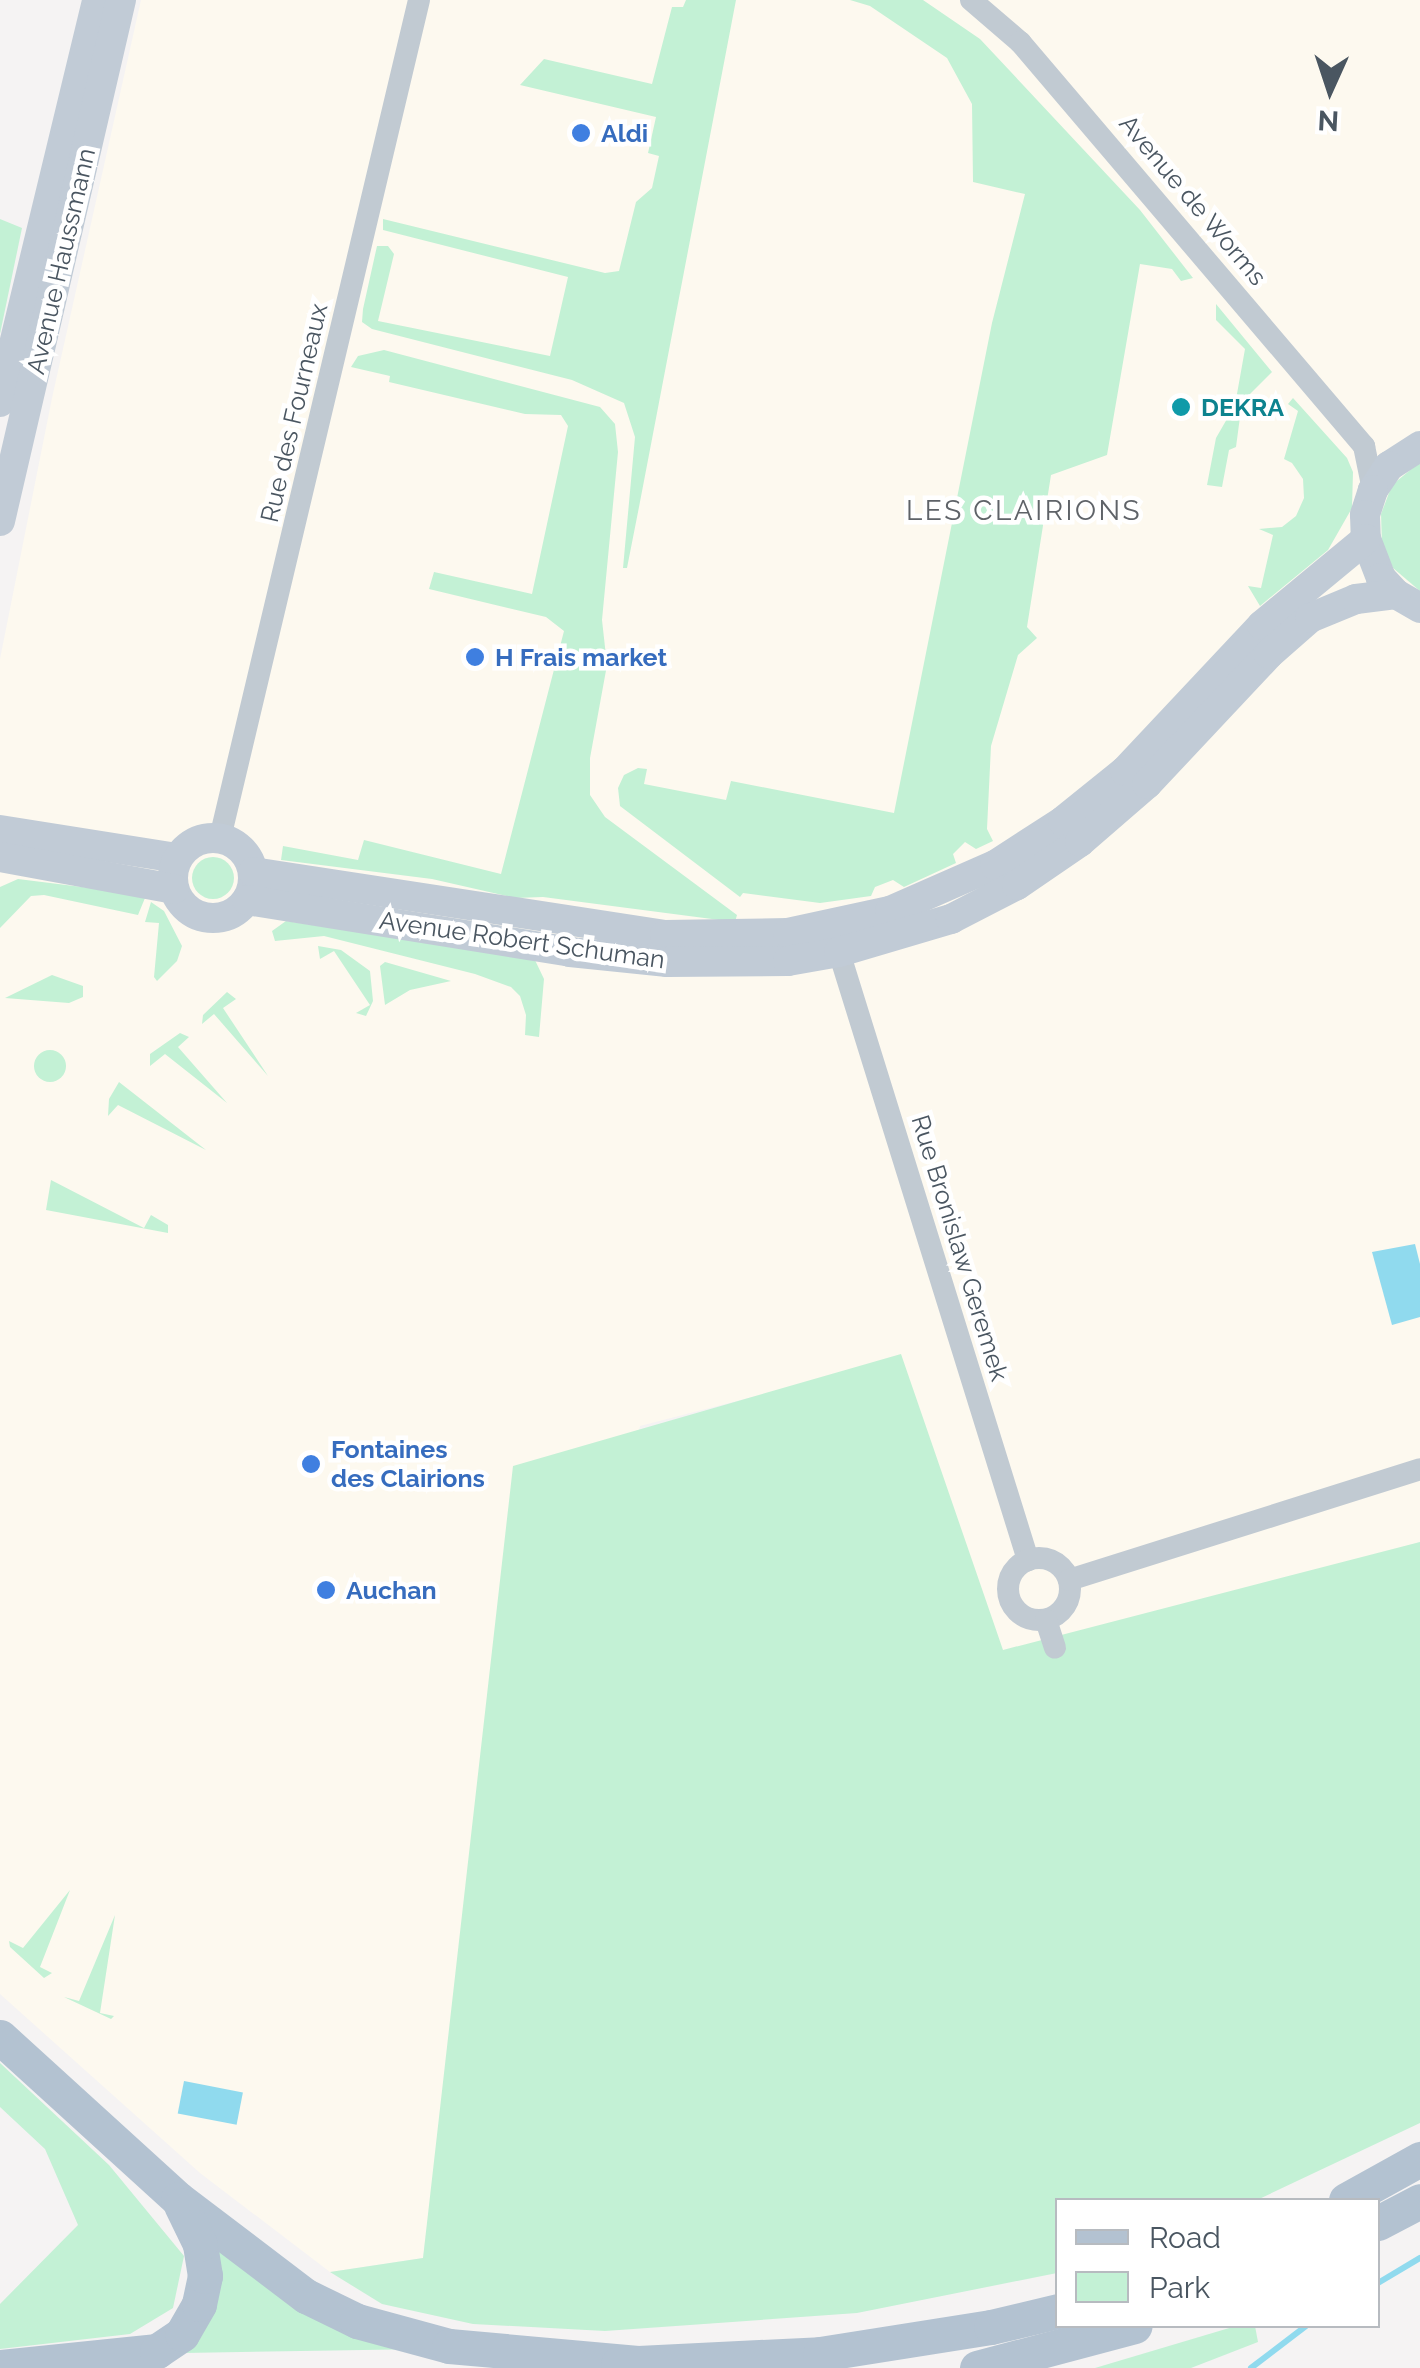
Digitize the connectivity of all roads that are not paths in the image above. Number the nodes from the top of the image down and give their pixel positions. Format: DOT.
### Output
graph roads {
  1 [pos="97,0"];
  2 [pos="122,0"];
  3 [pos="419,0"];
  4 [pos="970,0"];
  5 [pos="0,402"];
  6 [pos="1364,446"];
  7 [pos="1416,447"];
  8 [pos="1372,490"];
  9 [pos="0,522"];
  10 [pos="1366,540"];
  11 [pos="1408,601"];
  12 [pos="2,836"];
  13 [pos="220,838"];
  14 [pos="177,858"];
  15 [pos="250,886"];
  16 [pos="174,889"];
  17 [pos="839,952"];
  18 [pos="1420,1469"];
  19 [pos="1028,1560"];
  20 [pos="1069,1580"];
  21 [pos="1046,1620"];
  22 [pos="1054,1648"];
  23 [pos="0,2036"];
  24 [pos="1420,2159"];
  25 [pos="1350,2198"];
  26 [pos="178,2199"];
  27 [pos="1420,2201"];
  28 [pos="1380,2223"];
  29 [pos="1055,2313"];
  30 [pos="1127,2328"];
  31 [pos="640,2363"];
  32 [pos="0,2367"];
  33 [pos="514,2368"];
  34 [pos="977,2368"];
  1 -- 5 [label="street, Avenue Haussmann"];
  2 -- 9 [label="street, Avenue Haussmann"];
  3 -- 13 [label="street, Rue des Fourneaux"];
  4 -- 6 [label="street, Avenue de Worms"];
  6 -- 7 [label="street"];
  6 -- 8 [label="street"];
  7 -- 8 [label="street"];
  8 -- 10 [label="street"];
  10 -- 11 [label="street"];
  10 -- 15 [label="street, Avenue Robert Schuman"];
  11 -- 17 [label="street, Avenue Robert Schuman"];
  12 -- 14 [label="street"];
  12 -- 16 [label="street"];
  13 -- 14 [label="street"];
  13 -- 15 [label="street"];
  14 -- 16 [label="street"];
  15 -- 16 [label="street"];
  15 -- 17 [label="street, Avenue Robert Schuman"];
  17 -- 19 [label="street, Rue Bronislaw Geremek"];
  18 -- 20 [label="street"];
  19 -- 20 [label="street"];
  19 -- 21 [label="street"];
  20 -- 21 [label="street"];
  21 -- 22 [label="street"];
  23 -- 26 [label="main road"];
  24 -- 25 [label="main road"];
  26 -- 31 [label="main road"];
  26 -- 32 [label="main road"];
  27 -- 28 [label="main road"];
  29 -- 31 [label="main road"];
  30 -- 34 [label="main road"];
  31 -- 33 [label="main road"];
}
